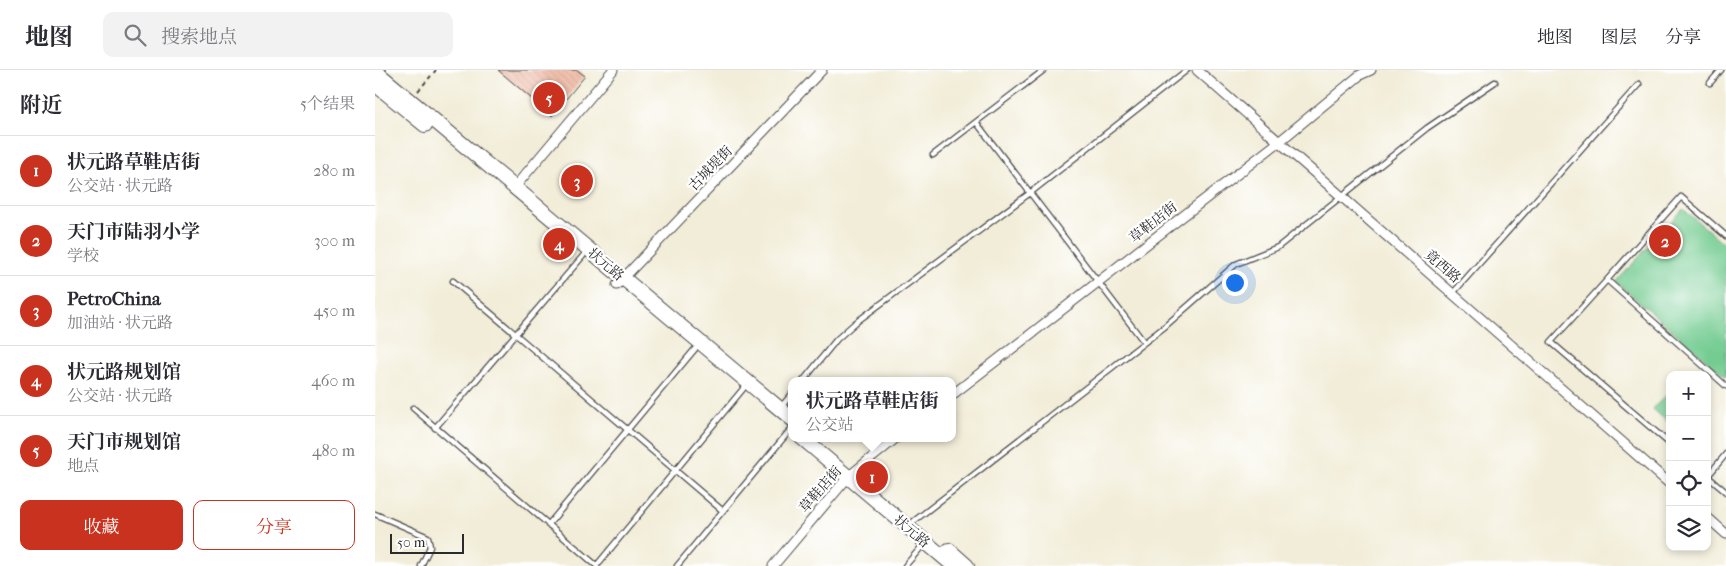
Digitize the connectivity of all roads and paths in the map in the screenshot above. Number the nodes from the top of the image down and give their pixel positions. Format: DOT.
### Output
graph roads {
  1 [pos="386,70"];
  2 [pos="436,70"];
  3 [pos="613,70"];
  4 [pos="822,70"];
  5 [pos="1044,70"];
  6 [pos="1187,70"];
  7 [pos="1197,70"];
  8 [pos="1371,70"];
  9 [pos="1721,70"];
  10 [pos="375,71"];
  11 [pos="1495,82"];
  12 [pos="1710,83"];
  13 [pos="375,84"];
  14 [pos="1639,84"];
  15 [pos="396,88"];
  16 [pos="411,101"];
  17 [pos="976,122"];
  18 [pos="1280,141"];
  19 [pos="933,155"];
  20 [pos="514,188"];
  21 [pos="1030,193"];
  22 [pos="1343,196"];
  23 [pos="1726,236"];
  24 [pos="583,256"];
  25 [pos="1607,280"];
  26 [pos="453,281"];
  27 [pos="620,282"];
  28 [pos="1098,282"];
  29 [pos="1453,293"];
  30 [pos="516,334"];
  31 [pos="1144,342"];
  32 [pos="695,349"];
  33 [pos="806,377"];
  34 [pos="1726,386"];
  35 [pos="743,389"];
  36 [pos="956,392"];
  37 [pos="788,399"];
  38 [pos="413,408"];
  39 [pos="779,409"];
  40 [pos="788,421"];
  41 [pos="788,424"];
  42 [pos="435,428"];
  43 [pos="627,430"];
  44 [pos="788,436"];
  45 [pos="1666,441"];
  46 [pos="810,442"];
  47 [pos="819,442"];
  48 [pos="891,442"];
  49 [pos="1726,454"];
  50 [pos="675,471"];
  51 [pos="1711,472"];
  52 [pos="851,474"];
  53 [pos="1666,480"];
  54 [pos="1711,480"];
  55 [pos="1726,492"];
  56 [pos="723,511"];
  57 [pos="375,514"];
  58 [pos="915,521"];
  59 [pos="1711,521"];
  60 [pos="549,525"];
  61 [pos="1726,534"];
  62 [pos="925,542"];
  63 [pos="421,566"];
  64 [pos="597,566"];
  65 [pos="677,566"];
  66 [pos="773,566"];
  67 [pos="905,566"];
  68 [pos="954,566"];
  69 [pos="967,566"];
  1 -- 15 [label="main road"];
  2 -- 16 [label="path"];
  3 -- 20 [label="street"];
  4 -- 27 [label="street, 古城堤街"];
  5 -- 17 [label="lane"];
  6 -- 21 [label="lane"];
  7 -- 18 [label="street, 竟西路"];
  8 -- 18 [label="street, 草鞋店街"];
  9 -- 12 [label="lane"];
  10 -- 15 [label="main road, 状元路"];
  11 -- 22 [label="lane"];
  13 -- 24 [label="main road, 状元路"];
  14 -- 29 [label="lane"];
  15 -- 16 [label="main road, 状元路"];
  16 -- 20 [label="main road, 状元路"];
  17 -- 19 [label="lane"];
  17 -- 21 [label="lane"];
  18 -- 22 [label="street, 竟西路"];
  18 -- 28 [label="street, 草鞋店街"];
  20 -- 27 [label="main road, 状元路"];
  21 -- 28 [label="lane"];
  21 -- 33 [label="lane"];
  22 -- 29 [label="street, 竟西路"];
  22 -- 31 [label="lane"];
  23 -- 25 [label="lane"];
  24 -- 27 [label="main road, 状元路"];
  24 -- 30 [label="lane"];
  25 -- 34 [label="lane"];
  25 -- 45 [label="lane"];
  26 -- 30 [label="lane"];
  27 -- 32 [label="main road, 状元路"];
  27 -- 39 [label="main road, 状元路"];
  28 -- 31 [label="lane"];
  28 -- 36 [label="street, 草鞋店街"];
  29 -- 53 [label="street, 竟西路"];
  30 -- 42 [label="lane"];
  30 -- 43 [label="lane"];
  31 -- 58 [label="lane"];
  32 -- 35 [label="main road, 状元路"];
  32 -- 43 [label="lane"];
  35 -- 41 [label="main road, 状元路"];
  35 -- 50 [label="lane"];
  37 -- 39 [label="lane"];
  38 -- 42 [label="lane"];
  39 -- 40 [label="main road, 状元路"];
  42 -- 60 [label="lane"];
  43 -- 50 [label="lane"];
  43 -- 60 [label="lane"];
  44 -- 56 [label="lane"];
  46 -- 52 [label="main road, 状元路"];
  47 -- 52 [label="main road, 状元路"];
  48 -- 52 [label="street, 草鞋店街"];
  49 -- 51 [label="lane"];
  50 -- 56 [label="lane"];
  50 -- 64 [label="lane"];
  52 -- 58 [label="main road, 状元路"];
  52 -- 62 [label="main road, 状元路"];
  52 -- 66 [label="street, 草鞋店街"];
  54 -- 55 [label="lane"];
  56 -- 65 [label="lane"];
  57 -- 63 [label="lane"];
  58 -- 69 [label="main road, 状元路"];
  59 -- 61 [label="street"];
  60 -- 64 [label="lane"];
  62 -- 67 [label="lane"];
  62 -- 68 [label="main road, 状元路"];
}
